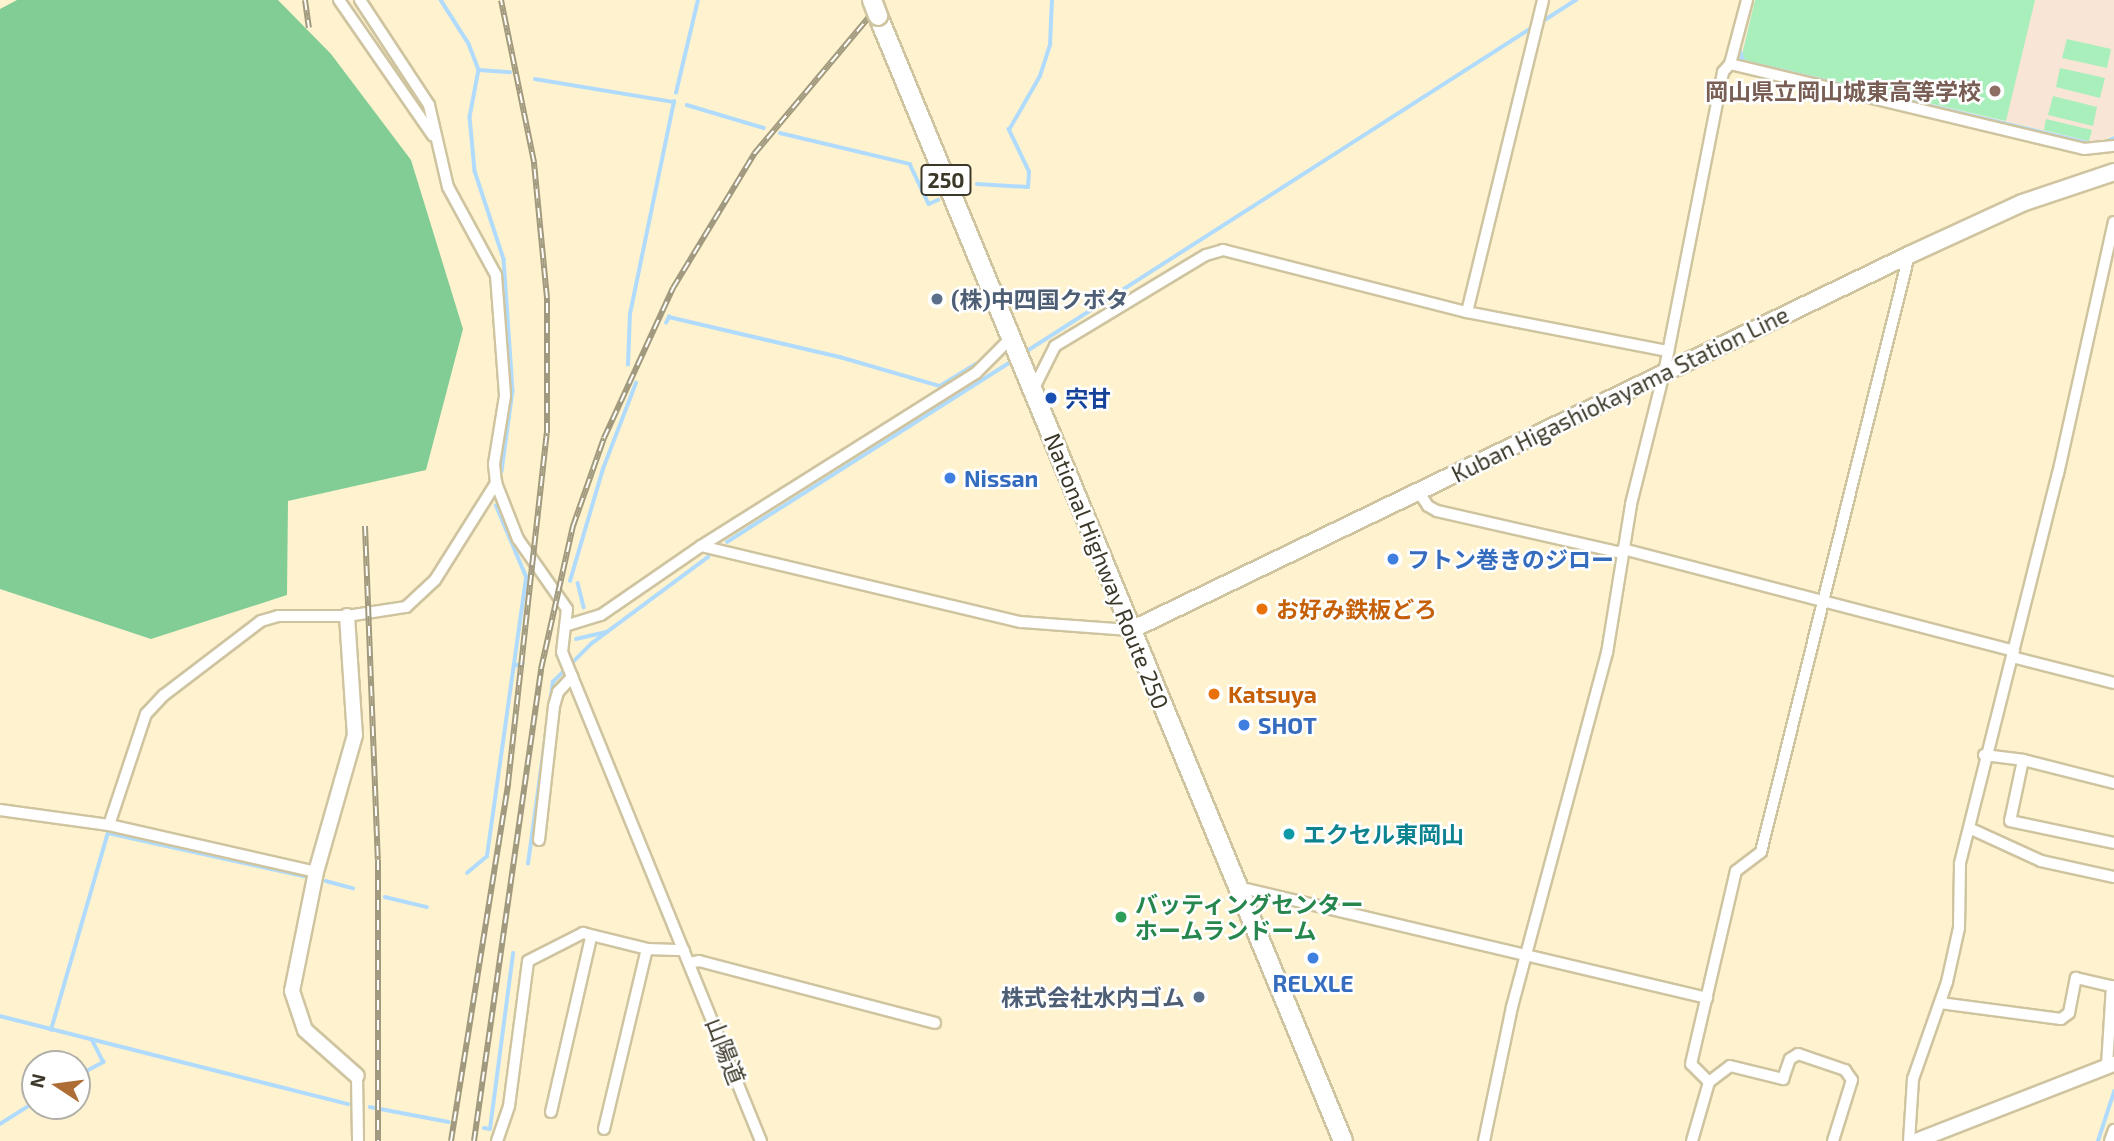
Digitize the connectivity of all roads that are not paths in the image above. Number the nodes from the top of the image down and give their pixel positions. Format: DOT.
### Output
graph roads {
  1 [pos="339,0"];
  2 [pos="360,0"];
  3 [pos="1543,0"];
  4 [pos="1747,0"];
  5 [pos="875,8"];
  6 [pos="1730,64"];
  7 [pos="438,143"];
  8 [pos="2114,146"];
  9 [pos="2114,172"];
  10 [pos="2114,222"];
  11 [pos="1909,255"];
  12 [pos="1467,312"];
  13 [pos="1012,341"];
  14 [pos="1668,351"];
  15 [pos="1664,373"];
  16 [pos="1033,390"];
  17 [pos="496,483"];
  18 [pos="1418,491"];
  19 [pos="701,546"];
  20 [pos="1622,551"];
  21 [pos="1822,604"];
  22 [pos="347,617"];
  23 [pos="568,625"];
  24 [pos="1131,629"];
  25 [pos="2013,654"];
  26 [pos="571,676"];
  27 [pos="2114,683"];
  28 [pos="1984,755"];
  29 [pos="2023,760"];
  30 [pos="2114,783"];
  31 [pos="0,810"];
  32 [pos="109,825"];
  33 [pos="1969,828"];
  34 [pos="539,840"];
  35 [pos="2114,842"];
  36 [pos="316,872"];
  37 [pos="2114,877"];
  38 [pos="1238,887"];
  39 [pos="591,938"];
  40 [pos="647,949"];
  41 [pos="684,950"];
  42 [pos="1528,954"];
  43 [pos="689,962"];
  44 [pos="2113,986"];
  45 [pos="1707,998"];
  46 [pos="1940,1003"];
  47 [pos="935,1023"];
  48 [pos="2111,1065"];
  49 [pos="358,1076"];
  50 [pos="1709,1082"];
  51 [pos="551,1112"];
  52 [pos="604,1129"];
  53 [pos="2114,1130"];
  54 [pos="358,1141"];
  55 [pos="497,1141"];
  56 [pos="761,1141"];
  57 [pos="1343,1141"];
  58 [pos="1484,1141"];
  59 [pos="1692,1141"];
  60 [pos="1833,1141"];
  61 [pos="1909,1141"];
  62 [pos="1916,1141"];
  63 [pos="2110,1141"];
  1 -- 7 [label="street"];
  2 -- 7 [label="street"];
  3 -- 12 [label="street"];
  4 -- 6 [label="street"];
  5 -- 13 [label="highway, National Highway Route 250 / 250"];
  6 -- 8 [label="street"];
  6 -- 14 [label="street"];
  7 -- 17 [label="street"];
  9 -- 11 [label="main road, Kuban Higashiokayama Station Line"];
  10 -- 25 [label="street"];
  11 -- 15 [label="main road, Kuban Higashiokayama Station Line"];
  11 -- 21 [label="street"];
  12 -- 14 [label="street"];
  12 -- 16 [label="street"];
  13 -- 16 [label="highway, National Highway Route 250 / 250"];
  13 -- 19 [label="street"];
  14 -- 15 [label="street"];
  15 -- 18 [label="main road, Kuban Higashiokayama Station Line"];
  15 -- 20 [label="street"];
  16 -- 24 [label="highway, National Highway Route 250 / 250"];
  17 -- 22 [label="street"];
  17 -- 23 [label="street"];
  18 -- 20 [label="street"];
  18 -- 24 [label="main road, Kuban Higashiokayama Station Line"];
  19 -- 23 [label="street"];
  19 -- 24 [label="street"];
  20 -- 21 [label="street"];
  20 -- 42 [label="street"];
  21 -- 25 [label="street"];
  21 -- 45 [label="street"];
  22 -- 32 [label="street"];
  22 -- 36 [label="street"];
  23 -- 26 [label="street, 山陽道"];
  24 -- 38 [label="highway, National Highway Route 250 / 250"];
  25 -- 27 [label="street"];
  25 -- 28 [label="street"];
  26 -- 34 [label="street"];
  26 -- 41 [label="street, 山陽道"];
  28 -- 29 [label="street"];
  28 -- 33 [label="street"];
  29 -- 30 [label="street"];
  29 -- 35 [label="street"];
  31 -- 32 [label="street"];
  32 -- 36 [label="street"];
  33 -- 37 [label="street"];
  33 -- 46 [label="street"];
  36 -- 49 [label="street"];
  38 -- 42 [label="street"];
  38 -- 57 [label="highway, National Highway Route 250 / 250"];
  39 -- 40 [label="street"];
  39 -- 51 [label="street"];
  39 -- 55 [label="street"];
  40 -- 41 [label="street"];
  40 -- 52 [label="street"];
  41 -- 43 [label="street, 山陽道"];
  42 -- 45 [label="street"];
  42 -- 58 [label="street"];
  43 -- 47 [label="street"];
  43 -- 56 [label="street, 山陽道"];
  44 -- 46 [label="street"];
  44 -- 48 [label="street"];
  45 -- 50 [label="street"];
  46 -- 61 [label="street"];
  48 -- 62 [label="street"];
  49 -- 54 [label="street"];
  50 -- 59 [label="street"];
  50 -- 60 [label="street"];
  53 -- 63 [label="street"];
}
